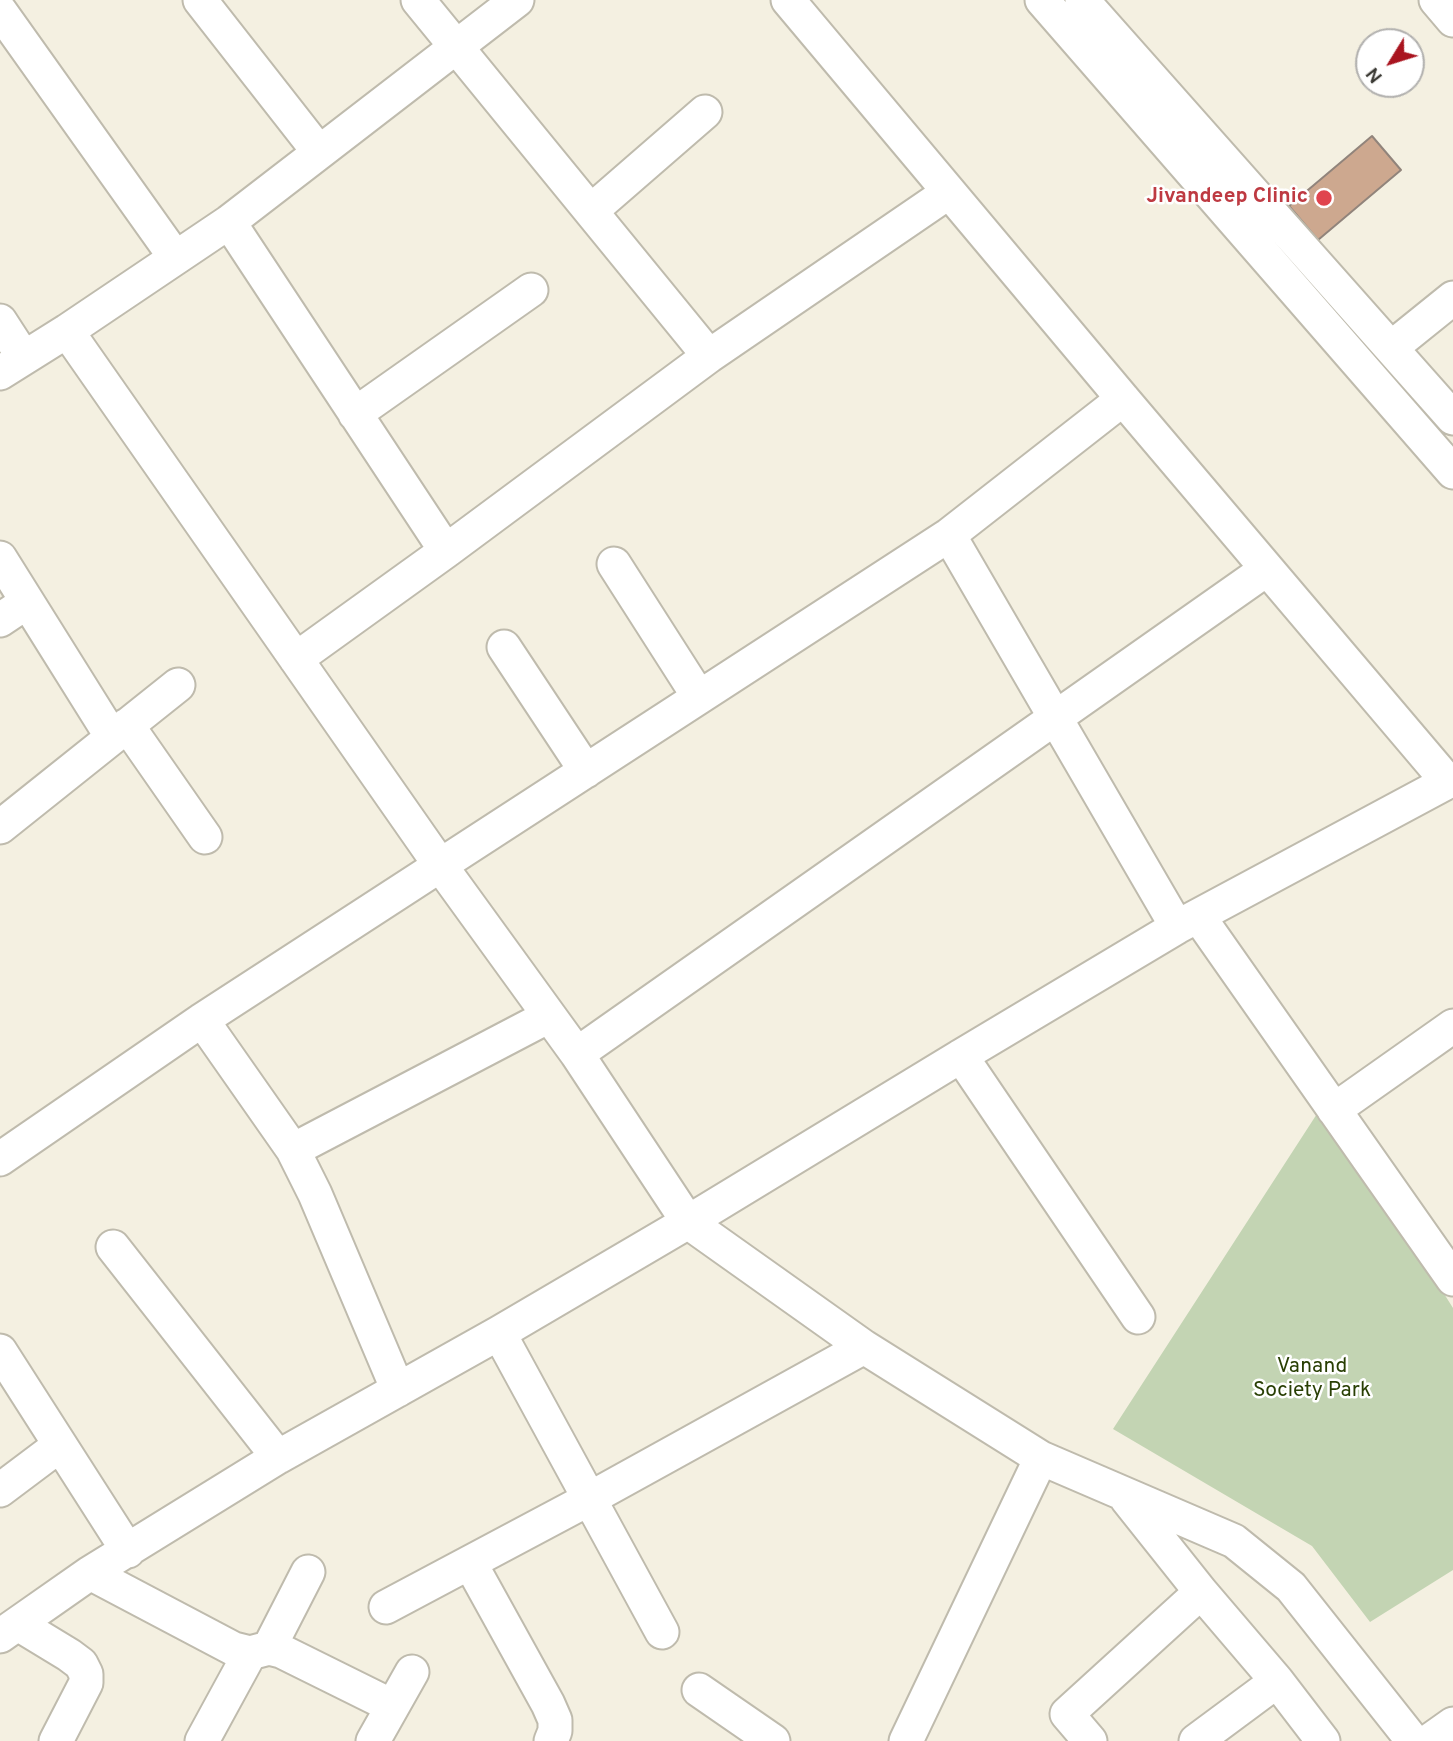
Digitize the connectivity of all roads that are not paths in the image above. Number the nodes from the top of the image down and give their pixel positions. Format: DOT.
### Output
graph roads {
  1 [pos="200,0"];
  2 [pos="418,0"];
  3 [pos="517,0"];
  4 [pos="788,0"];
  5 [pos="1042,0"];
  6 [pos="1082,0"];
  7 [pos="1436,0"];
  8 [pos="0,11"];
  9 [pos="1453,20"];
  10 [pos="456,46"];
  11 [pos="705,112"];
  12 [pos="319,152"];
  13 [pos="1248,187"];
  14 [pos="949,192"];
  15 [pos="1222,207"];
  16 [pos="591,211"];
  17 [pos="229,222"];
  18 [pos="175,257"];
  19 [pos="531,290"];
  20 [pos="1453,299"];
  21 [pos="0,321"];
  22 [pos="67,331"];
  23 [pos="1391,348"];
  24 [pos="709,356"];
  25 [pos="12,365"];
  26 [pos="1123,399"];
  27 [pos="355,414"];
  28 [pos="1453,418"];
  29 [pos="1453,472"];
  30 [pos="949,535"];
  31 [pos="446,551"];
  32 [pos="0,558"];
  33 [pos="614,564"];
  34 [pos="1267,569"];
  35 [pos="27,602"];
  36 [pos="0,620"];
  37 [pos="505,646"];
  38 [pos="296,659"];
  39 [pos="178,685"];
  40 [pos="699,697"];
  41 [pos="1056,719"];
  42 [pos="119,731"];
  43 [pos="586,771"];
  44 [pos="1450,781"];
  45 [pos="0,827"];
  46 [pos="205,838"];
  47 [pos="440,865"];
  48 [pos="1188,922"];
  49 [pos="549,1016"];
  50 [pos="202,1020"];
  51 [pos="1453,1026"];
  52 [pos="577,1054"];
  53 [pos="961,1056"];
  54 [pos="1334,1110"];
  55 [pos="293,1150"];
  56 [pos="0,1159"];
  57 [pos="688,1222"];
  58 [pos="113,1247"];
  59 [pos="1449,1264"];
  60 [pos="1138,1317"];
  61 [pos="499,1333"];
  62 [pos="864,1347"];
  63 [pos="0,1352"];
  64 [pos="398,1390"];
  65 [pos="60,1445"];
  66 [pos="278,1457"];
  67 [pos="1041,1458"];
  68 [pos="0,1490"];
  69 [pos="1123,1494"];
  70 [pos="589,1499"];
  71 [pos="128,1551"];
  72 [pos="470,1563"];
  73 [pos="90,1573"];
  74 [pos="308,1573"];
  75 [pos="1201,1592"];
  76 [pos="386,1607"];
  77 [pos="9,1630"];
  78 [pos="662,1632"];
  79 [pos="259,1650"];
  80 [pos="412,1672"];
  81 [pos="1277,1681"];
  82 [pos="699,1690"];
  83 [pos="392,1706"];
  84 [pos="1453,1724"];
  85 [pos="57,1741"];
  86 [pos="202,1741"];
  87 [pos="373,1741"];
  88 [pos="551,1741"];
  89 [pos="773,1741"];
  90 [pos="906,1741"];
  91 [pos="1090,1741"];
  92 [pos="1196,1741"];
  93 [pos="1323,1741"];
  94 [pos="1413,1741"];
  95 [pos="1429,1741"];
  1 -- 12 [label="street"];
  2 -- 10 [label="street"];
  3 -- 10 [label="street"];
  4 -- 14 [label="street"];
  5 -- 15 [label="street"];
  6 -- 13 [label="street"];
  7 -- 9 [label="street"];
  8 -- 18 [label="street"];
  10 -- 12 [label="street"];
  10 -- 16 [label="street"];
  11 -- 16 [label="street"];
  12 -- 17 [label="street"];
  13 -- 15 [label="street"];
  13 -- 23 [label="street"];
  14 -- 24 [label="street"];
  14 -- 26 [label="street"];
  15 -- 29 [label="street"];
  16 -- 24 [label="street"];
  17 -- 18 [label="street"];
  17 -- 27 [label="street"];
  18 -- 22 [label="street"];
  19 -- 27 [label="street"];
  20 -- 23 [label="street"];
  21 -- 25 [label="street"];
  22 -- 25 [label="street"];
  22 -- 38 [label="street"];
  23 -- 28 [label="street"];
  24 -- 31 [label="street"];
  26 -- 30 [label="street"];
  26 -- 34 [label="street"];
  27 -- 31 [label="street"];
  30 -- 40 [label="street"];
  30 -- 41 [label="street"];
  31 -- 38 [label="street"];
  32 -- 35 [label="street"];
  33 -- 40 [label="street"];
  34 -- 41 [label="street"];
  34 -- 44 [label="street"];
  35 -- 36 [label="street"];
  35 -- 42 [label="street"];
  37 -- 43 [label="street"];
  38 -- 47 [label="street"];
  39 -- 42 [label="street"];
  40 -- 43 [label="street"];
  41 -- 48 [label="street"];
  41 -- 52 [label="street"];
  42 -- 45 [label="street"];
  42 -- 46 [label="street"];
  43 -- 47 [label="street"];
  44 -- 48 [label="street"];
  47 -- 49 [label="street"];
  47 -- 50 [label="street"];
  48 -- 53 [label="street"];
  48 -- 54 [label="street"];
  49 -- 52 [label="street"];
  49 -- 55 [label="street"];
  50 -- 55 [label="street"];
  50 -- 56 [label="street"];
  51 -- 54 [label="street"];
  52 -- 57 [label="street"];
  53 -- 57 [label="street"];
  53 -- 60 [label="street"];
  54 -- 59 [label="street"];
  55 -- 64 [label="street"];
  57 -- 61 [label="street"];
  57 -- 62 [label="street"];
  58 -- 66 [label="street"];
  61 -- 64 [label="street"];
  61 -- 70 [label="street"];
  62 -- 67 [label="street"];
  62 -- 70 [label="street"];
  63 -- 65 [label="street"];
  64 -- 66 [label="street"];
  65 -- 68 [label="street"];
  65 -- 71 [label="street"];
  66 -- 71 [label="street"];
  67 -- 69 [label="street"];
  67 -- 90 [label="street"];
  69 -- 75 [label="street"];
  69 -- 94 [label="street"];
  70 -- 72 [label="street"];
  70 -- 78 [label="street"];
  71 -- 73 [label="street"];
  72 -- 76 [label="street"];
  72 -- 88 [label="street"];
  73 -- 77 [label="street"];
  73 -- 79 [label="street"];
  74 -- 79 [label="street"];
  75 -- 81 [label="street"];
  75 -- 91 [label="street"];
  77 -- 85 [label="street"];
  79 -- 83 [label="street"];
  79 -- 86 [label="street"];
  80 -- 83 [label="street"];
  81 -- 92 [label="street"];
  81 -- 93 [label="street"];
  82 -- 89 [label="street"];
  83 -- 87 [label="street"];
  84 -- 95 [label="street"];
}
